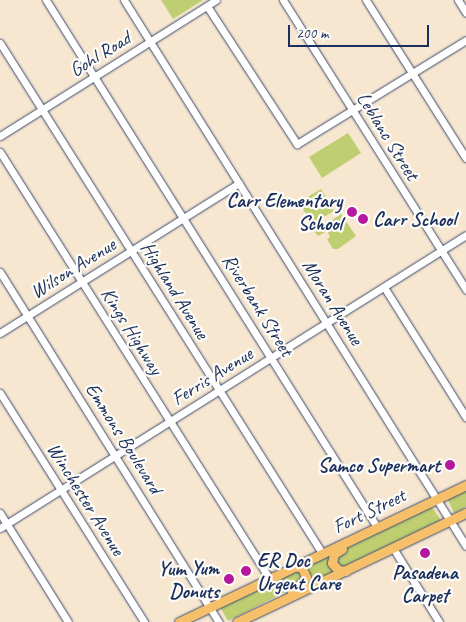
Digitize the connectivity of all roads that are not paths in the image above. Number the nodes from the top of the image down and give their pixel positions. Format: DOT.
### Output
graph roads {
  1 [pos="46,0"];
  2 [pos="124,0"];
  3 [pos="216,0"];
  4 [pos="283,0"];
  5 [pos="366,0"];
  6 [pos="458,0"];
  7 [pos="207,6"];
  8 [pos="466,13"];
  9 [pos="466,40"];
  10 [pos="150,42"];
  11 [pos="0,43"];
  12 [pos="412,73"];
  13 [pos="94,77"];
  14 [pos="42,110"];
  15 [pos="353,110"];
  16 [pos="0,136"];
  17 [pos="0,152"];
  18 [pos="466,158"];
  19 [pos="239,183"];
  20 [pos="183,218"];
  21 [pos="466,235"];
  22 [pos="131,250"];
  23 [pos="442,251"];
  24 [pos="0,272"];
  25 [pos="82,282"];
  26 [pos="384,287"];
  27 [pos="466,290"];
  28 [pos="28,315"];
  29 [pos="327,322"];
  30 [pos="0,333"];
  31 [pos="271,358"];
  32 [pos="219,391"];
  33 [pos="0,393"];
  34 [pos="466,417"];
  35 [pos="170,422"];
  36 [pos="116,456"];
  37 [pos="466,485"];
  38 [pos="61,490"];
  39 [pos="438,498"];
  40 [pos="0,513"];
  41 [pos="464,513"];
  42 [pos="450,521"];
  43 [pos="381,525"];
  44 [pos="3,526"];
  45 [pos="466,546"];
  46 [pos="393,548"];
  47 [pos="322,553"];
  48 [pos="295,566"];
  49 [pos="341,571"];
  50 [pos="269,578"];
  51 [pos="210,606"];
  52 [pos="251,615"];
  53 [pos="68,622"];
  54 [pos="144,622"];
  55 [pos="179,622"];
  56 [pos="220,622"];
  57 [pos="237,622"];
  58 [pos="439,622"];
  1 -- 13 [label="street, Riverbank Street"];
  2 -- 10 [label="street, Moran Avenue"];
  3 -- 7 [label="street, Gohl Road"];
  4 -- 15 [label="street, Leblanc Street"];
  5 -- 12 [label="street"];
  6 -- 8 [label="street"];
  7 -- 10 [label="street, Gohl Road"];
  7 -- 15 [label="street"];
  9 -- 12 [label="street"];
  10 -- 13 [label="street, Gohl Road"];
  10 -- 19 [label="street, Moran Avenue"];
  11 -- 14 [label="street, Highland Avenue"];
  12 -- 15 [label="street"];
  12 -- 18 [label="street"];
  13 -- 14 [label="street, Gohl Road"];
  13 -- 20 [label="street, Riverbank Street"];
  14 -- 16 [label="street, Gohl Road"];
  14 -- 22 [label="street, Highland Avenue"];
  15 -- 23 [label="street, Leblanc Street"];
  17 -- 25 [label="street, Kings Highway"];
  19 -- 20 [label="street, Wilson Avenue"];
  19 -- 29 [label="street, Moran Avenue"];
  20 -- 22 [label="street, Wilson Avenue"];
  20 -- 31 [label="street, Riverbank Street"];
  21 -- 23 [label="street, Ferris Avenue"];
  22 -- 25 [label="street, Wilson Avenue"];
  22 -- 32 [label="street, Highland Avenue"];
  23 -- 26 [label="street, Ferris Avenue"];
  23 -- 27 [label="street, Leblanc Street"];
  24 -- 28 [label="street, Emmons Boulevard"];
  25 -- 28 [label="street, Wilson Avenue"];
  25 -- 35 [label="street, Kings Highway"];
  26 -- 29 [label="street, Ferris Avenue"];
  26 -- 34 [label="street"];
  28 -- 30 [label="street, Wilson Avenue"];
  28 -- 36 [label="street, Emmons Boulevard"];
  29 -- 31 [label="street, Ferris Avenue"];
  29 -- 39 [label="street, Moran Avenue"];
  31 -- 32 [label="street, Ferris Avenue"];
  31 -- 43 [label="street, Riverbank Street"];
  32 -- 35 [label="street, Ferris Avenue"];
  32 -- 47 [label="street, Highland Avenue"];
  33 -- 38 [label="street, Winchester Avenue"];
  35 -- 36 [label="street, Ferris Avenue"];
  35 -- 50 [label="street, Kings Highway"];
  36 -- 38 [label="street, Ferris Avenue"];
  36 -- 51 [label="street, Emmons Boulevard"];
  37 -- 39 [label="main road, Fort Street"];
  38 -- 44 [label="street, Ferris Avenue"];
  38 -- 54 [label="street, Winchester Avenue"];
  39 -- 42 [label="street, Moran Avenue"];
  39 -- 43 [label="main road, Fort Street"];
  40 -- 44 [label="street"];
  41 -- 42 [label="main road"];
  42 -- 45 [label="street, Moran Avenue"];
  42 -- 46 [label="main road"];
  43 -- 47 [label="main road, Fort Street"];
  43 -- 49 [label="main road"];
  44 -- 53 [label="street"];
  46 -- 49 [label="main road"];
  46 -- 58 [label="street"];
  47 -- 48 [label="main road, Fort Street"];
  48 -- 50 [label="main road, Fort Street"];
  48 -- 52 [label="main road"];
  49 -- 52 [label="main road"];
  50 -- 51 [label="main road, Fort Street"];
  51 -- 55 [label="main road, Fort Street"];
  51 -- 56 [label="street, Emmons Boulevard"];
  52 -- 57 [label="main road"];
}
